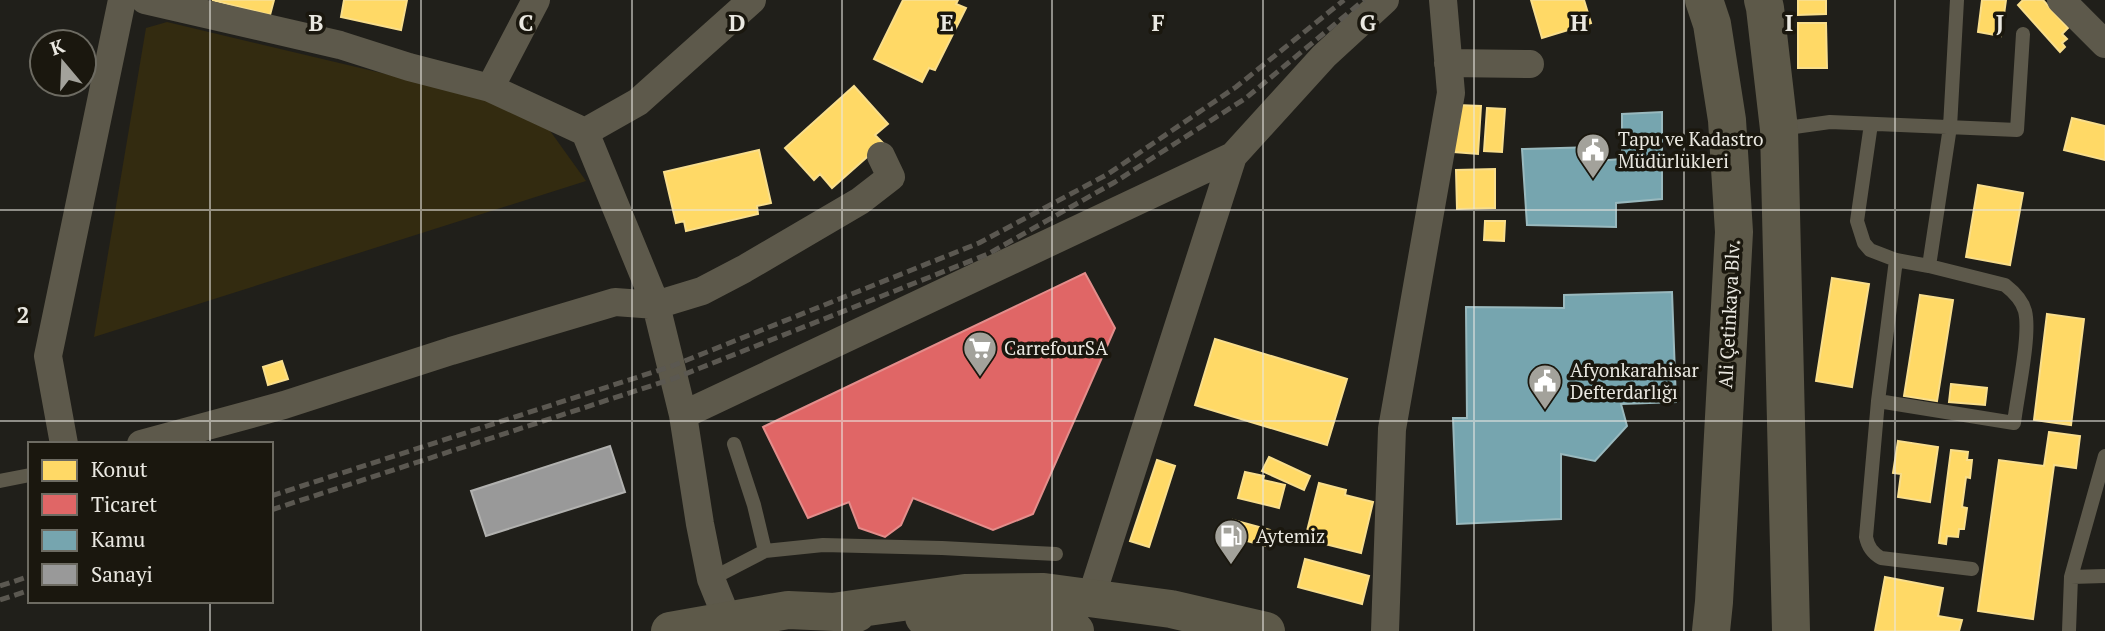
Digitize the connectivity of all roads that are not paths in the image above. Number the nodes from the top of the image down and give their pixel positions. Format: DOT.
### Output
graph roads {
  1 [pos="122,0"];
  2 [pos="145,0"];
  3 [pos="536,0"];
  4 [pos="752,0"];
  5 [pos="1385,0"];
  6 [pos="1443,0"];
  7 [pos="1704,0"];
  8 [pos="1763,0"];
  9 [pos="1957,0"];
  10 [pos="2061,0"];
  11 [pos="2023,34"];
  12 [pos="2105,44"];
  13 [pos="1448,63"];
  14 [pos="1530,64"];
  15 [pos="491,88"];
  16 [pos="1871,124"];
  17 [pos="1950,127"];
  18 [pos="1779,130"];
  19 [pos="585,132"];
  20 [pos="881,156"];
  21 [pos="1233,156"];
  22 [pos="1896,260"];
  23 [pos="1929,266"];
  24 [pos="656,305"];
  25 [pos="1878,401"];
  26 [pos="683,415"];
  27 [pos="64,442"];
  28 [pos="148,442"];
  29 [pos="734,444"];
  30 [pos="2105,456"];
  31 [pos="28,475"];
  32 [pos="0,481"];
  33 [pos="765,551"];
  34 [pos="1056,554"];
  35 [pos="1972,569"];
  36 [pos="2105,576"];
  37 [pos="2071,577"];
  38 [pos="711,579"];
  39 [pos="1083,615"];
  40 [pos="1713,616"];
  41 [pos="728,621"];
  42 [pos="670,631"];
  43 [pos="1266,631"];
  44 [pos="1385,631"];
  45 [pos="1682,631"];
  46 [pos="1791,631"];
  47 [pos="2069,631"];
  1 -- 27 [label="street"];
  2 -- 15 [label="street"];
  3 -- 15 [label="street"];
  4 -- 19 [label="street"];
  5 -- 21 [label="street"];
  6 -- 13 [label="street"];
  7 -- 40 [label="main road, Ali Çetinkaya Blv."];
  8 -- 18 [label="main road"];
  9 -- 17 [label="lane"];
  10 -- 12 [label="street"];
  11 -- 17 [label="lane"];
  13 -- 14 [label="street"];
  13 -- 44 [label="street"];
  15 -- 19 [label="street"];
  16 -- 17 [label="lane"];
  16 -- 18 [label="lane"];
  16 -- 22 [label="lane"];
  17 -- 23 [label="lane"];
  18 -- 46 [label="main road"];
  19 -- 24 [label="street"];
  20 -- 24 [label="street"];
  21 -- 26 [label="street"];
  21 -- 39 [label="street"];
  22 -- 23 [label="lane"];
  22 -- 25 [label="lane"];
  23 -- 25 [label="lane"];
  24 -- 26 [label="street"];
  24 -- 28 [label="street"];
  25 -- 35 [label="lane"];
  26 -- 38 [label="street"];
  29 -- 33 [label="lane"];
  30 -- 37 [label="lane"];
  31 -- 32 [label="lane"];
  33 -- 34 [label="lane"];
  33 -- 38 [label="lane"];
  36 -- 37 [label="lane"];
  37 -- 47 [label="lane"];
  38 -- 41 [label="street"];
  39 -- 41 [label="main road"];
  39 -- 43 [label="main road"];
  40 -- 45 [label="main road"];
  41 -- 42 [label="main road"];
}
